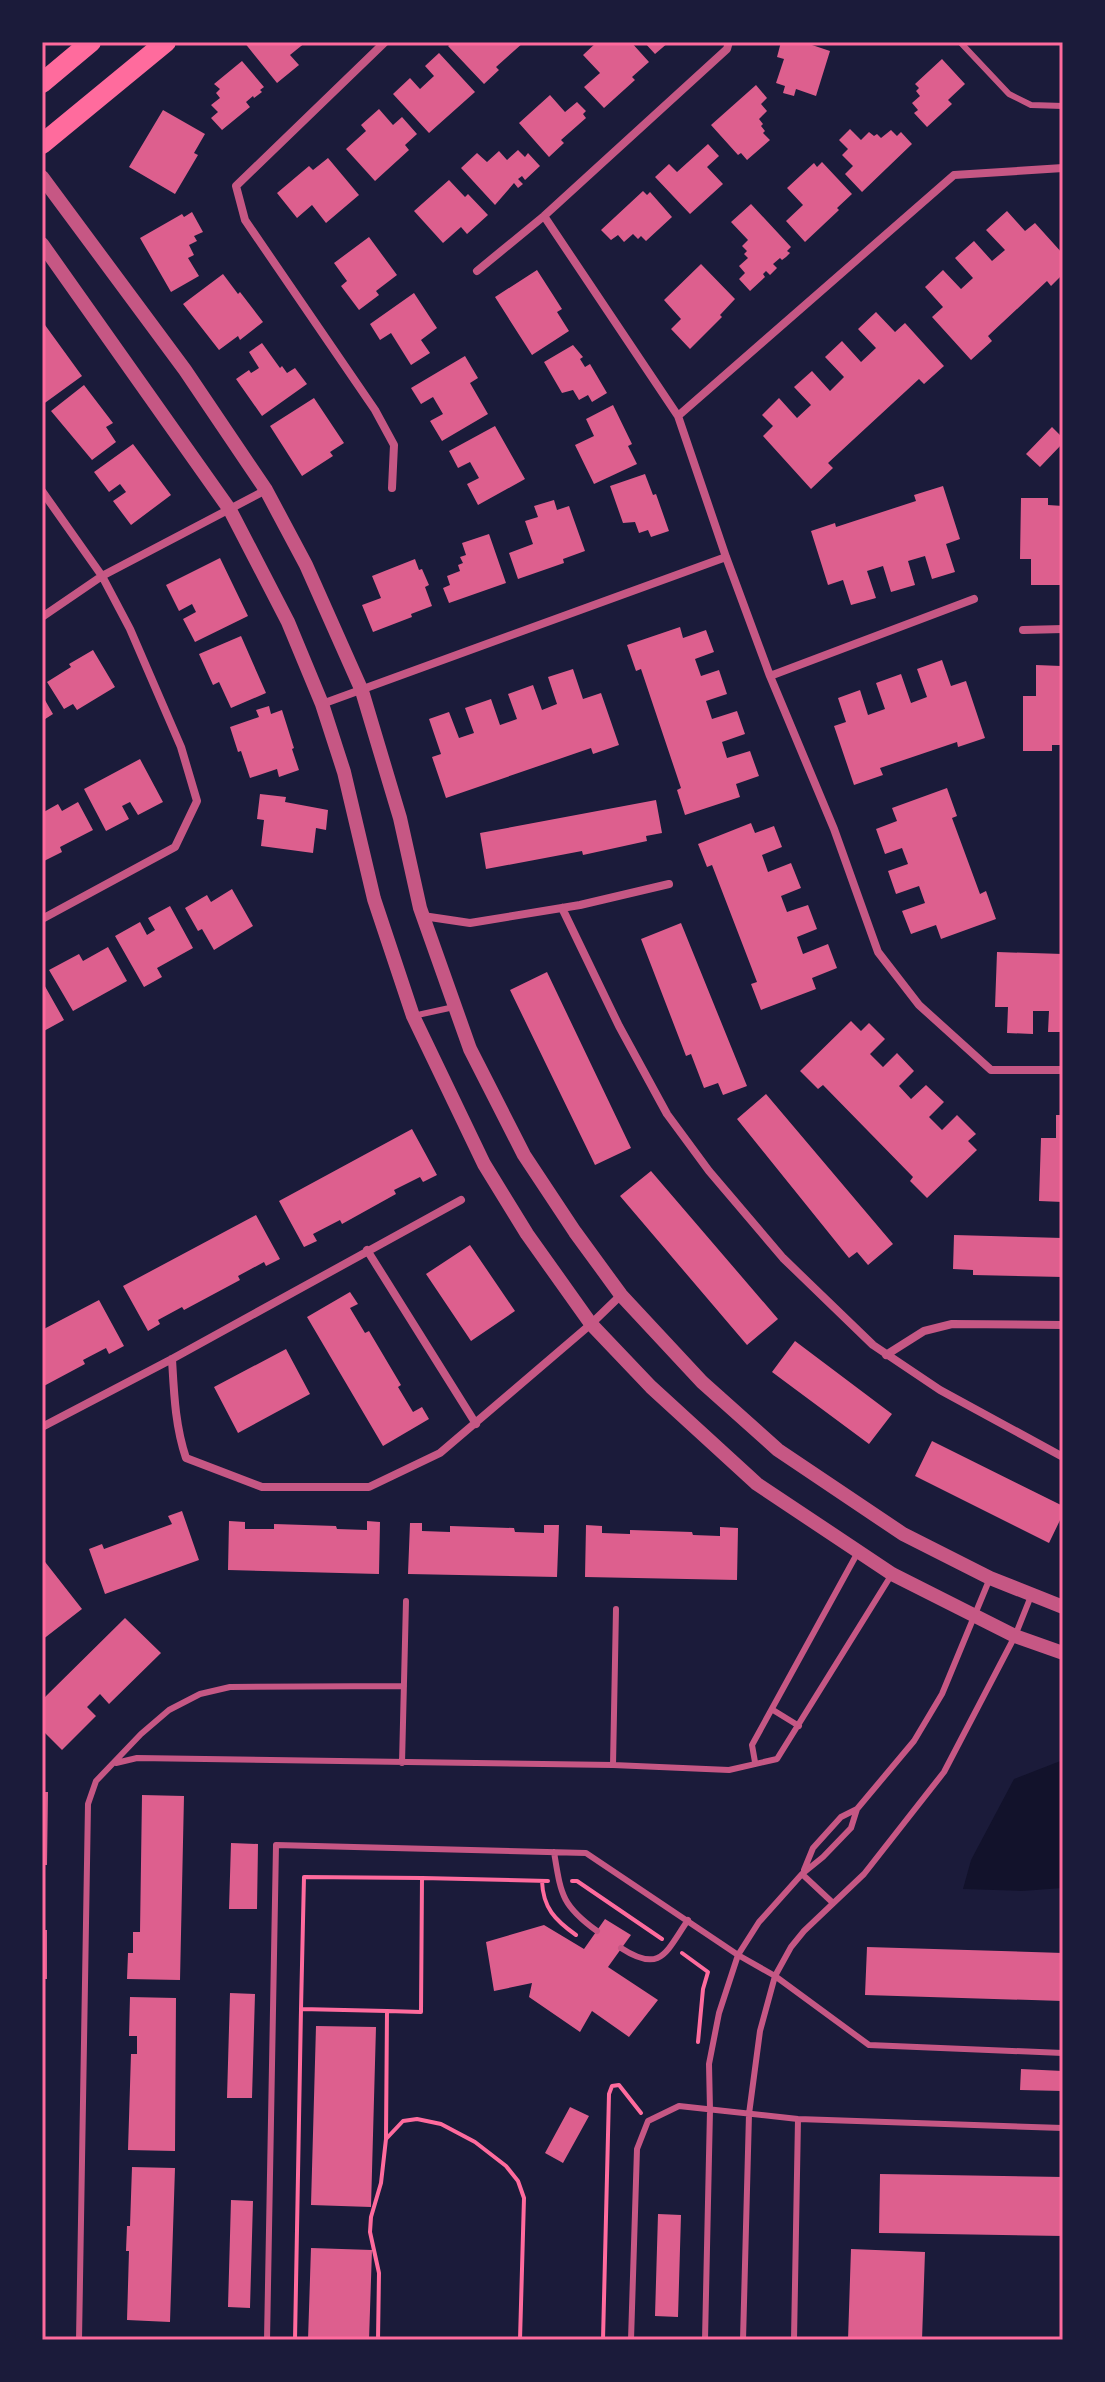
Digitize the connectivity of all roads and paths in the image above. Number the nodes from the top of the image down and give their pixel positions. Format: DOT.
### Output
graph roads {
  1 [pos="91,42"];
  2 [pos="166,42"];
  3 [pos="385,42"];
  4 [pos="960,42"];
  5 [pos="728,46"];
  6 [pos="42,83"];
  7 [pos="1063,106"];
  8 [pos="42,144"];
  9 [pos="1063,168"];
  10 [pos="42,177"];
  11 [pos="544,216"];
  12 [pos="42,244"];
  13 [pos="477,271"];
  14 [pos="678,416"];
  15 [pos="392,488"];
  16 [pos="266,490"];
  17 [pos="42,491"];
  18 [pos="230,510"];
  19 [pos="726,557"];
  20 [pos="102,576"];
  21 [pos="974,599"];
  22 [pos="42,617"];
  23 [pos="1063,629"];
  24 [pos="1023,630"];
  25 [pos="770,676"];
  26 [pos="362,691"];
  27 [pos="322,704"];
  28 [pos="669,884"];
  29 [pos="562,908"];
  30 [pos="423,916"];
  31 [pos="42,919"];
  32 [pos="454,1007"];
  33 [pos="413,1016"];
  34 [pos="1063,1070"];
  35 [pos="461,1200"];
  36 [pos="367,1250"];
  37 [pos="621,1295"];
  38 [pos="591,1324"];
  39 [pos="1063,1325"];
  40 [pos="886,1355"];
  41 [pos="172,1359"];
  42 [pos="476,1424"];
  43 [pos="42,1427"];
  44 [pos="1063,1457"];
  45 [pos="858,1552"];
  46 [pos="892,1574"];
  47 [pos="990,1578"];
  48 [pos="1031,1596"];
  49 [pos="406,1601"];
  50 [pos="1063,1607"];
  51 [pos="616,1609"];
  52 [pos="973,1615"];
  53 [pos="1015,1636"];
  54 [pos="1063,1653"];
  55 [pos="404,1686"];
  56 [pos="773,1710"];
  57 [pos="799,1726"];
  58 [pos="755,1762"];
  59 [pos="114,1763"];
  60 [pos="402,1763"];
  61 [pos="613,1765"];
  62 [pos="857,1809"];
  63 [pos="554,1852"];
  64 [pos="802,1874"];
  65 [pos="833,1903"];
  66 [pos="688,1920"];
  67 [pos="597,1931"];
  68 [pos="671,1945"];
  69 [pos="621,1948"];
  70 [pos="738,1955"];
  71 [pos="708,1972"];
  72 [pos="775,1976"];
  73 [pos="301,2009"];
  74 [pos="387,2011"];
  75 [pos="1063,2053"];
  76 [pos="710,2110"];
  77 [pos="749,2114"];
  78 [pos="798,2119"];
  79 [pos="648,2121"];
  80 [pos="1063,2128"];
  81 [pos="386,2139"];
  82 [pos="79,2340"];
  83 [pos="267,2340"];
  84 [pos="295,2340"];
  85 [pos="378,2340"];
  86 [pos="520,2340"];
  87 [pos="603,2340"];
  88 [pos="631,2340"];
  89 [pos="705,2340"];
  90 [pos="743,2340"];
  91 [pos="794,2340"];
  1 -- 6 [label="main road"];
  2 -- 8 [label="main road"];
  3 -- 15 [label="street"];
  4 -- 7 [label="lane"];
  5 -- 11 [label="street"];
  9 -- 14 [label="street"];
  10 -- 16 [label="street"];
  11 -- 13 [label="street"];
  11 -- 14 [label="street"];
  12 -- 18 [label="street"];
  14 -- 19 [label="street"];
  16 -- 18 [label="street"];
  16 -- 26 [label="street"];
  17 -- 20 [label="street"];
  18 -- 20 [label="street"];
  18 -- 27 [label="street"];
  19 -- 25 [label="street"];
  19 -- 26 [label="street"];
  20 -- 22 [label="street"];
  20 -- 31 [label="street"];
  21 -- 25 [label="street"];
  23 -- 24 [label="street"];
  25 -- 34 [label="street"];
  26 -- 27 [label="street"];
  26 -- 30 [label="street"];
  27 -- 33 [label="street"];
  28 -- 29 [label="street"];
  29 -- 30 [label="street"];
  29 -- 40 [label="street"];
  30 -- 32 [label="street"];
  32 -- 33 [label="lane"];
  32 -- 37 [label="street"];
  33 -- 38 [label="street"];
  35 -- 36 [label="street"];
  36 -- 41 [label="street"];
  36 -- 42 [label="street"];
  37 -- 38 [label="street"];
  37 -- 47 [label="street"];
  38 -- 42 [label="street"];
  38 -- 45 [label="street"];
  39 -- 40 [label="street"];
  40 -- 44 [label="street"];
  41 -- 42 [label="street"];
  41 -- 43 [label="street"];
  45 -- 46 [label="street"];
  45 -- 56 [label="lane"];
  46 -- 52 [label="street"];
  46 -- 57 [label="lane"];
  47 -- 48 [label="street"];
  47 -- 52 [label="lane"];
  48 -- 50 [label="street"];
  48 -- 53 [label="lane"];
  49 -- 55 [label="lane"];
  51 -- 61 [label="lane"];
  52 -- 53 [label="street"];
  52 -- 62 [label="lane"];
  53 -- 54 [label="street"];
  53 -- 65 [label="lane"];
  55 -- 59 [label="lane"];
  55 -- 60 [label="lane"];
  56 -- 57 [label="lane"];
  56 -- 58 [label="lane"];
  57 -- 58 [label="lane"];
  58 -- 61 [label="lane"];
  59 -- 60 [label="lane"];
  59 -- 82 [label="lane"];
  60 -- 61 [label="lane"];
  62 -- 64 [label="lane"];
  62 -- 64 [label="lane"];
  63 -- 66 [label="lane"];
  63 -- 67 [label="lane"];
  63 -- 83 [label="lane"];
  64 -- 65 [label="lane"];
  64 -- 70 [label="lane"];
  65 -- 72 [label="lane"];
  66 -- 68 [label="lane"];
  66 -- 70 [label="lane"];
  68 -- 69 [label="lane"];
  68 -- 71 [label="path"];
  70 -- 72 [label="lane"];
  70 -- 76 [label="lane"];
  72 -- 75 [label="lane"];
  72 -- 77 [label="lane"];
  73 -- 74 [label="path"];
  73 -- 74 [label="path"];
  73 -- 84 [label="path"];
  74 -- 81 [label="path"];
  76 -- 77 [label="lane"];
  76 -- 79 [label="lane"];
  76 -- 89 [label="lane"];
  77 -- 78 [label="lane"];
  77 -- 90 [label="lane"];
  78 -- 80 [label="lane"];
  78 -- 91 [label="lane"];
  79 -- 87 [label="path"];
  79 -- 88 [label="lane"];
  81 -- 85 [label="path"];
  81 -- 86 [label="path"];
}
